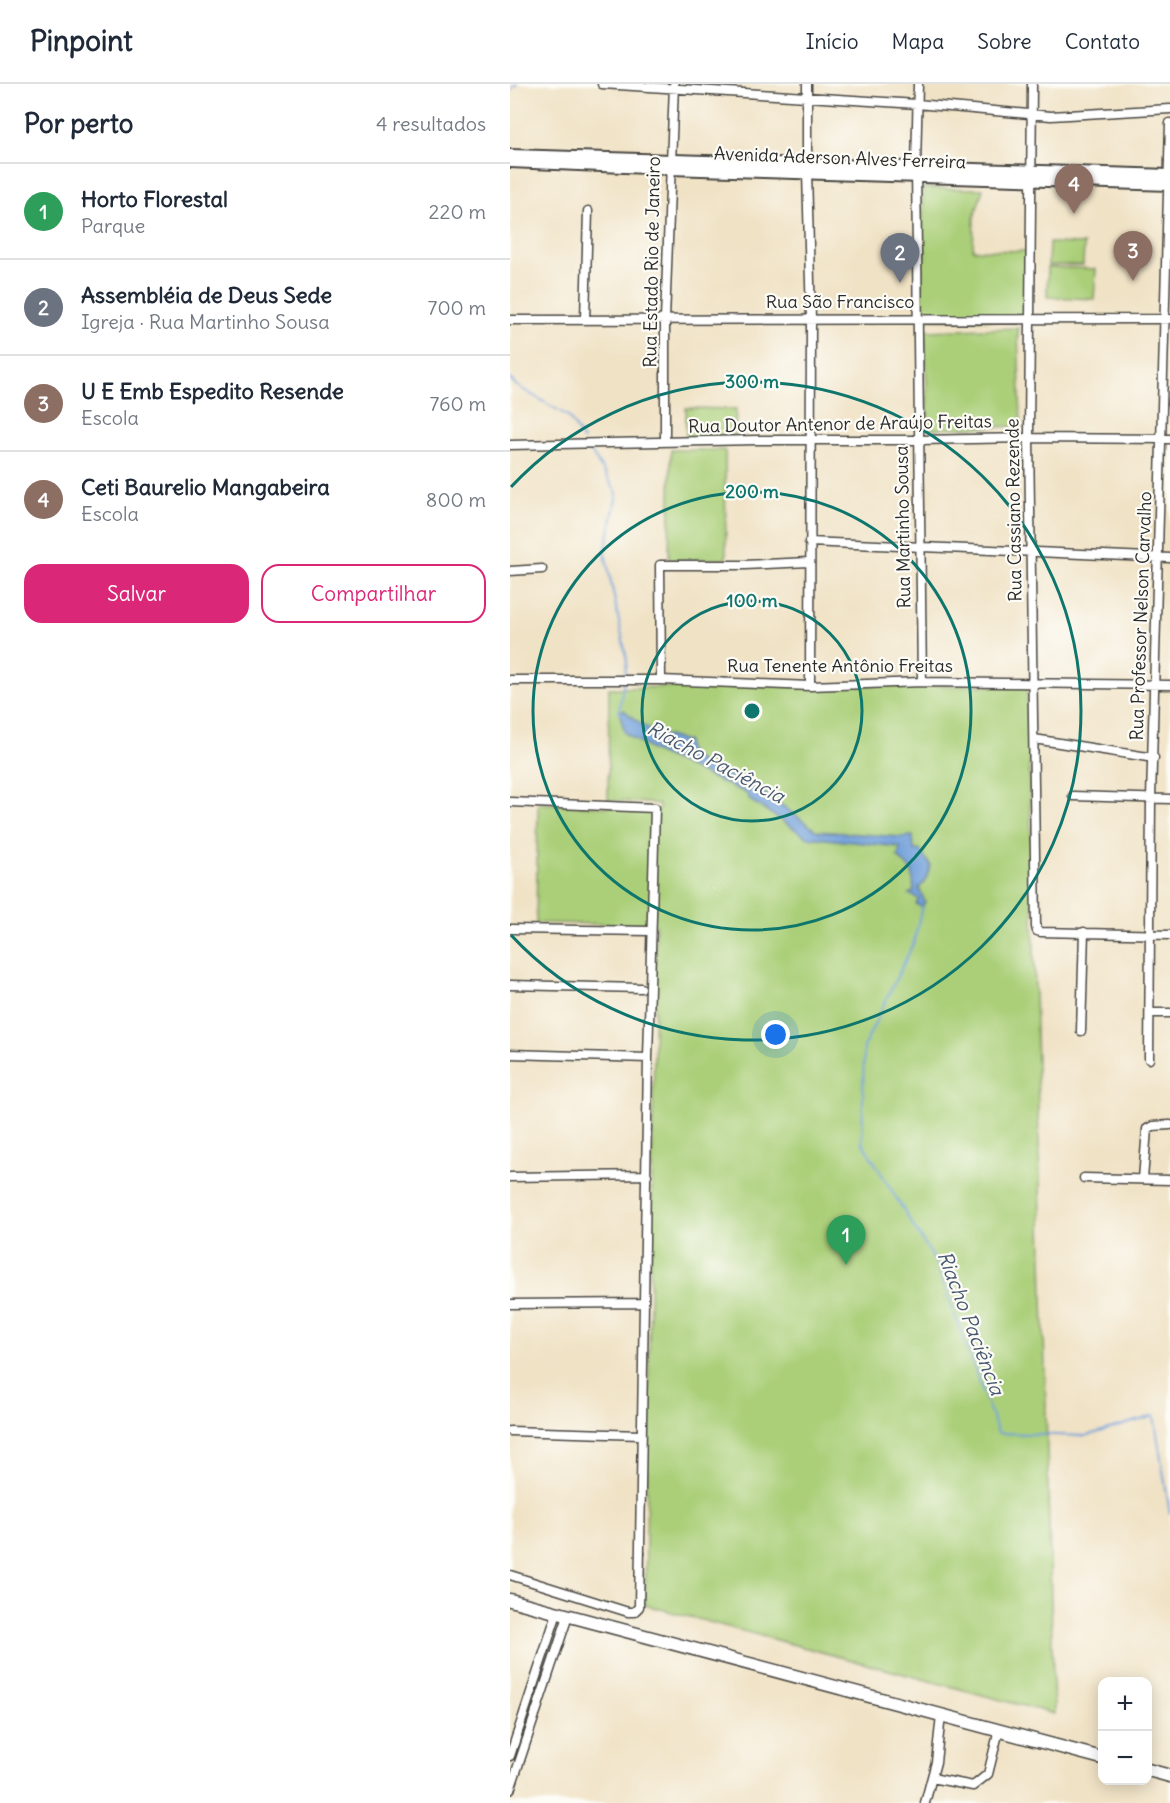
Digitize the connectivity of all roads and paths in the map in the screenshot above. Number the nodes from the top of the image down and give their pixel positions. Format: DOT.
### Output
graph roads {
  1 [pos="603,84"];
  2 [pos="807,84"];
  3 [pos="918,84"];
  4 [pos="1032,84"];
  5 [pos="674,86"];
  6 [pos="807,97"];
  7 [pos="917,104"];
  8 [pos="1170,109"];
  9 [pos="1033,113"];
  10 [pos="1170,123"];
  11 [pos="510,154"];
  12 [pos="510,162"];
  13 [pos="670,164"];
  14 [pos="807,168"];
  15 [pos="916,172"];
  16 [pos="1032,175"];
  17 [pos="1169,180"];
  18 [pos="588,211"];
  19 [pos="811,319"];
  20 [pos="917,319"];
  21 [pos="1031,319"];
  22 [pos="1167,319"];
  23 [pos="510,320"];
  24 [pos="585,320"];
  25 [pos="665,320"];
  26 [pos="1029,438"];
  27 [pos="1166,439"];
  28 [pos="810,440"];
  29 [pos="919,440"];
  30 [pos="665,442"];
  31 [pos="510,445"];
  32 [pos="809,542"];
  33 [pos="920,545"];
  34 [pos="1031,550"];
  35 [pos="1159,557"];
  36 [pos="1170,558"];
  37 [pos="809,562"];
  38 [pos="542,569"];
  39 [pos="510,571"];
  40 [pos="510,680"];
  41 [pos="661,680"];
  42 [pos="922,682"];
  43 [pos="1033,683"];
  44 [pos="810,686"];
  45 [pos="1155,686"];
  46 [pos="1170,686"];
  47 [pos="1034,739"];
  48 [pos="1154,758"];
  49 [pos="1074,796"];
  50 [pos="1151,799"];
  51 [pos="1170,799"];
  52 [pos="510,802"];
  53 [pos="510,929"];
  54 [pos="651,931"];
  55 [pos="1084,932"];
  56 [pos="1149,934"];
  57 [pos="1170,935"];
  58 [pos="510,985"];
  59 [pos="641,988"];
  60 [pos="1150,1013"];
  61 [pos="1170,1013"];
  62 [pos="1081,1031"];
  63 [pos="510,1054"];
  64 [pos="648,1058"];
  65 [pos="1149,1059"];
  66 [pos="1170,1125"];
  67 [pos="647,1175"];
  68 [pos="510,1177"];
  69 [pos="1084,1178"];
  70 [pos="1143,1179"];
  71 [pos="1170,1180"];
  72 [pos="645,1303"];
  73 [pos="510,1304"];
  74 [pos="510,1431"];
  75 [pos="641,1435"];
  76 [pos="510,1575"];
  77 [pos="510,1600"];
  78 [pos="562,1615"];
  79 [pos="941,1715"];
  80 [pos="999,1730"];
  81 [pos="510,1756"];
  82 [pos="1098,1757"];
  83 [pos="1152,1771"];
  84 [pos="1170,1776"];
  85 [pos="932,1778"];
  86 [pos="510,1790"];
  87 [pos="925,1803"];
  1 -- 5 [label="street"];
  2 -- 6 [label="street"];
  3 -- 7 [label="street, Rua Martinho Sousa"];
  4 -- 9 [label="street, Rua Cassiano Rezende"];
  5 -- 6 [label="street"];
  5 -- 13 [label="street, Rua Estado Rio de Janeiro"];
  6 -- 7 [label="street"];
  6 -- 14 [label="street"];
  7 -- 9 [label="street"];
  7 -- 15 [label="street, Rua Martinho Sousa"];
  8 -- 9 [label="street"];
  9 -- 16 [label="street, Rua Cassiano Rezende"];
  10 -- 17 [label="street, Rua Professor Nelson Carvalho"];
  11 -- 13 [label="main road, Avenida Aderson Alves Ferreira"];
  12 -- 13 [label="main road, Avenida Aderson Alves Ferreira"];
  13 -- 14 [label="main road, Avenida Aderson Alves Ferreira"];
  13 -- 25 [label="street, Rua Estado Rio de Janeiro"];
  14 -- 15 [label="main road, Avenida Aderson Alves Ferreira"];
  14 -- 19 [label="street"];
  15 -- 16 [label="main road, Avenida Aderson Alves Ferreira"];
  15 -- 20 [label="street, Rua Martinho Sousa"];
  16 -- 17 [label="main road, Avenida Aderson Alves Ferreira"];
  16 -- 21 [label="street, Rua Cassiano Rezende"];
  17 -- 22 [label="street, Rua Professor Nelson Carvalho"];
  18 -- 24 [label="street"];
  19 -- 20 [label="street, Rua São Francisco"];
  19 -- 25 [label="street, Rua São Francisco"];
  19 -- 28 [label="street"];
  20 -- 21 [label="street, Rua São Francisco"];
  20 -- 29 [label="street, Rua Martinho Sousa"];
  21 -- 22 [label="street, Rua São Francisco"];
  21 -- 26 [label="street, Rua Cassiano Rezende"];
  22 -- 27 [label="street, Rua Professor Nelson Carvalho"];
  23 -- 24 [label="street, Rua São Francisco"];
  24 -- 25 [label="street, Rua São Francisco"];
  25 -- 30 [label="street, Rua Estado Rio de Janeiro"];
  26 -- 27 [label="street, Rua Doutor Antenor de Araújo Freitas"];
  26 -- 29 [label="street, Rua Doutor Antenor de Araújo Freitas"];
  26 -- 34 [label="street, Rua Cassiano Rezende"];
  27 -- 35 [label="street, Rua Professor Nelson Carvalho"];
  28 -- 29 [label="street, Rua Doutor Antenor de Araújo Freitas"];
  28 -- 30 [label="street, Rua Doutor Antenor de Araújo Freitas"];
  28 -- 32 [label="street"];
  29 -- 33 [label="street, Rua Martinho Sousa"];
  30 -- 31 [label="street, Rua Doutor Antenor de Araújo Freitas"];
  32 -- 33 [label="street"];
  32 -- 37 [label="street"];
  33 -- 34 [label="street"];
  33 -- 42 [label="street, Rua Martinho Sousa"];
  34 -- 35 [label="street"];
  34 -- 43 [label="street, Rua Cassiano Rezende"];
  35 -- 36 [label="street"];
  35 -- 45 [label="street, Rua Professor Nelson Carvalho"];
  37 -- 41 [label="street"];
  37 -- 44 [label="street"];
  38 -- 39 [label="street"];
  40 -- 41 [label="street, Rua Tenente Antônio Freitas"];
  41 -- 44 [label="street, Rua Tenente Antônio Freitas"];
  42 -- 43 [label="street, Rua Tenente Antônio Freitas"];
  42 -- 44 [label="street, Rua Tenente Antônio Freitas"];
  43 -- 45 [label="street, Rua Tenente Antônio Freitas"];
  43 -- 47 [label="street, Rua Cassiano Rezende"];
  45 -- 46 [label="street, Rua Tenente Antônio Freitas"];
  45 -- 48 [label="street, Rua Professor Nelson Carvalho"];
  47 -- 48 [label="street"];
  47 -- 55 [label="street, Rua Cassiano Rezende"];
  48 -- 50 [label="street, Rua Professor Nelson Carvalho"];
  49 -- 50 [label="street"];
  50 -- 51 [label="street"];
  50 -- 56 [label="street, Rua Professor Nelson Carvalho"];
  52 -- 54 [label="street"];
  53 -- 54 [label="street"];
  54 -- 64 [label="street"];
  55 -- 56 [label="street"];
  55 -- 62 [label="street"];
  56 -- 57 [label="street"];
  56 -- 60 [label="street, Rua Professor Nelson Carvalho"];
  58 -- 59 [label="street"];
  60 -- 61 [label="street"];
  60 -- 65 [label="street, Rua Professor Nelson Carvalho"];
  63 -- 64 [label="street"];
  64 -- 67 [label="street"];
  66 -- 70 [label="street"];
  67 -- 68 [label="street"];
  67 -- 72 [label="street"];
  69 -- 70 [label="street"];
  70 -- 71 [label="street"];
  72 -- 73 [label="street"];
  72 -- 75 [label="street"];
  74 -- 75 [label="street"];
  75 -- 76 [label="street"];
  77 -- 78 [label="highway"];
  78 -- 79 [label="highway"];
  78 -- 81 [label="street"];
  78 -- 86 [label="street"];
  79 -- 80 [label="highway"];
  79 -- 85 [label="street"];
  80 -- 82 [label="highway"];
  80 -- 85 [label="street"];
  83 -- 84 [label="highway"];
  85 -- 87 [label="street"];
}
